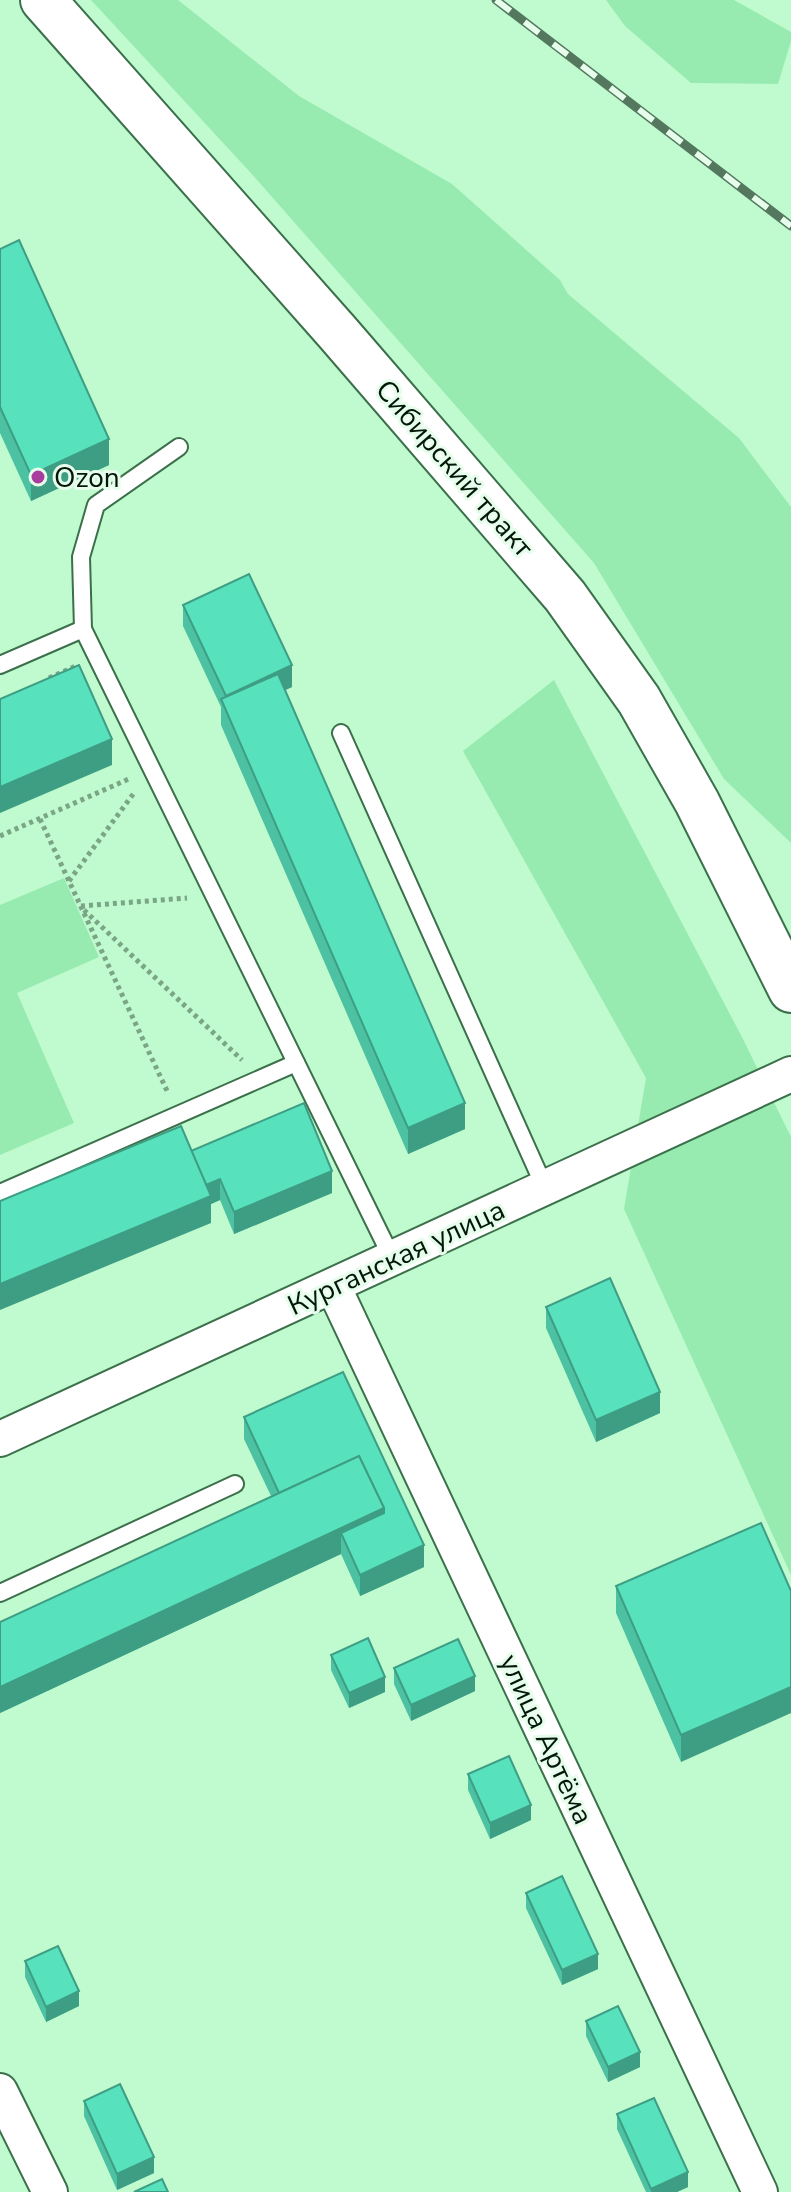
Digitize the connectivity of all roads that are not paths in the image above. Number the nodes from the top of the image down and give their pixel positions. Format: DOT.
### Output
graph roads {
  1 [pos="43,0"];
  2 [pos="179,447"];
  3 [pos="83,629"];
  4 [pos="0,665"];
  5 [pos="341,733"];
  6 [pos="791,990"];
  7 [pos="296,1063"];
  8 [pos="791,1074"];
  9 [pos="545,1188"];
  10 [pos="0,1193"];
  11 [pos="392,1258"];
  12 [pos="333,1286"];
  13 [pos="0,1439"];
  14 [pos="235,1484"];
  15 [pos="0,1593"];
  16 [pos="0,2091"];
  17 [pos="50,2192"];
  18 [pos="760,2192"];
  1 -- 6 [label="main road, Сибирский тракт"];
  2 -- 3 [label="lane"];
  3 -- 4 [label="lane"];
  3 -- 7 [label="lane"];
  5 -- 9 [label="lane"];
  7 -- 10 [label="lane"];
  7 -- 11 [label="lane"];
  8 -- 9 [label="street, Курганская улица"];
  9 -- 11 [label="street, Курганская улица"];
  11 -- 12 [label="street, Курганская улица"];
  12 -- 13 [label="street, Курганская улица"];
  12 -- 18 [label="street, улица Артёма"];
  14 -- 15 [label="lane"];
  16 -- 17 [label="street"];
}
